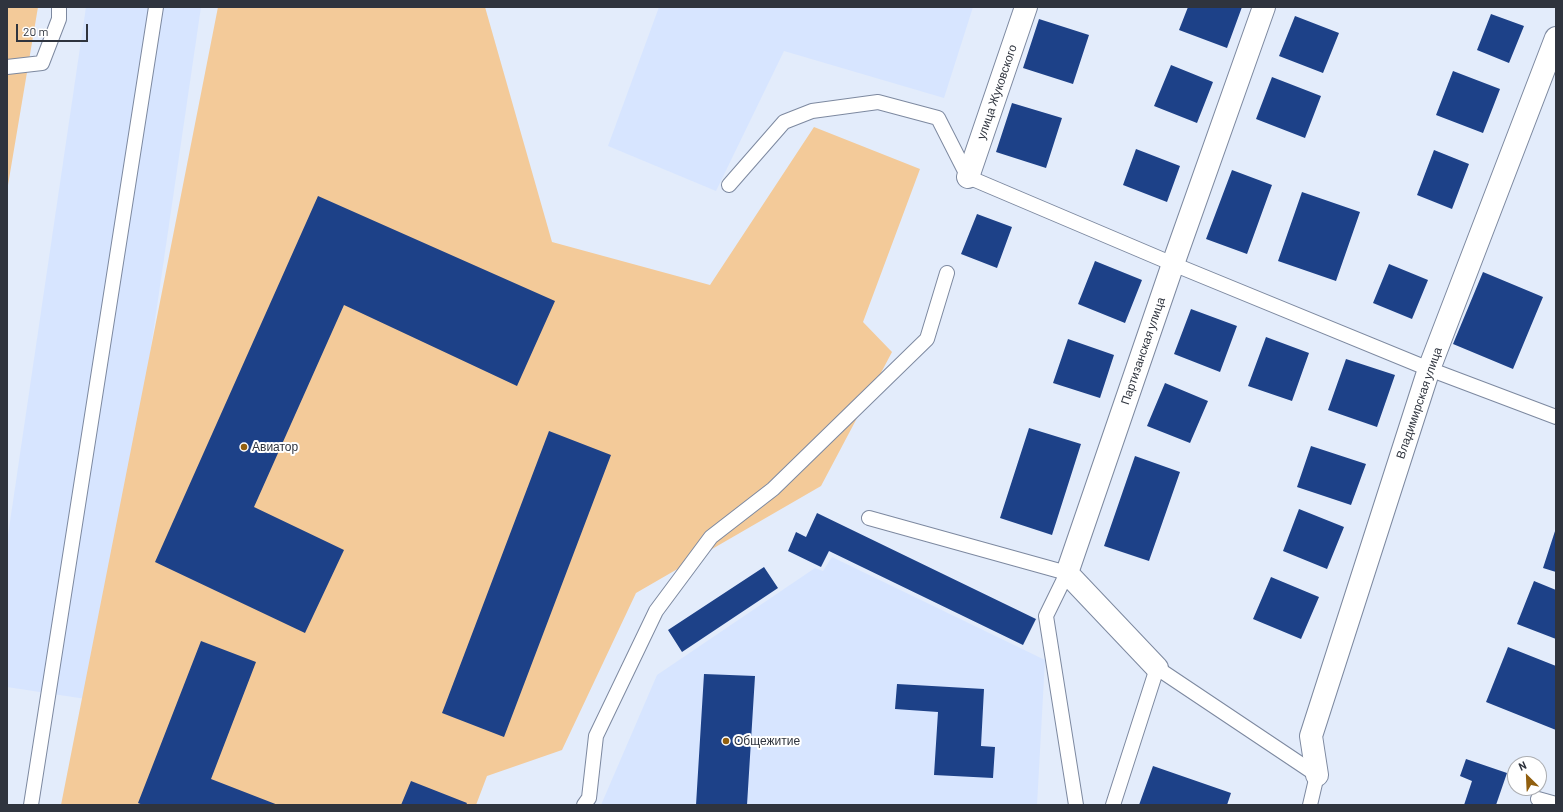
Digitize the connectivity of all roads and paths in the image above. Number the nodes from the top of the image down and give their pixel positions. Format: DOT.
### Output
graph roads {
  1 [pos="59,7"];
  2 [pos="156,7"];
  3 [pos="1026,7"];
  4 [pos="1264,7"];
  5 [pos="1556,38"];
  6 [pos="7,67"];
  7 [pos="968,177"];
  8 [pos="729,185"];
  9 [pos="1173,264"];
  10 [pos="947,273"];
  11 [pos="1429,369"];
  12 [pos="1556,417"];
  13 [pos="870,518"];
  14 [pos="1067,573"];
  15 [pos="1157,668"];
  16 [pos="1317,774"];
  17 [pos="1538,799"];
  18 [pos="1556,804"];
  19 [pos="31,805"];
  20 [pos="584,805"];
  21 [pos="1076,805"];
  22 [pos="1114,805"];
  23 [pos="1310,805"];
  1 -- 6 [label="lane"];
  2 -- 19 [label="lane"];
  3 -- 7 [label="street, улица Жуковского"];
  4 -- 9 [label="street, Партизанская улица"];
  5 -- 11 [label="street, Владимирская улица"];
  7 -- 8 [label="lane"];
  7 -- 9 [label="lane"];
  9 -- 11 [label="lane"];
  9 -- 14 [label="street, Партизанская улица"];
  10 -- 20 [label="lane"];
  11 -- 12 [label="lane"];
  11 -- 16 [label="street, Владимирская улица"];
  13 -- 14 [label="lane"];
  14 -- 15 [label="street"];
  14 -- 21 [label="lane"];
  15 -- 16 [label="lane"];
  15 -- 22 [label="lane"];
  16 -- 23 [label="lane"];
  17 -- 18 [label="lane"];
}
